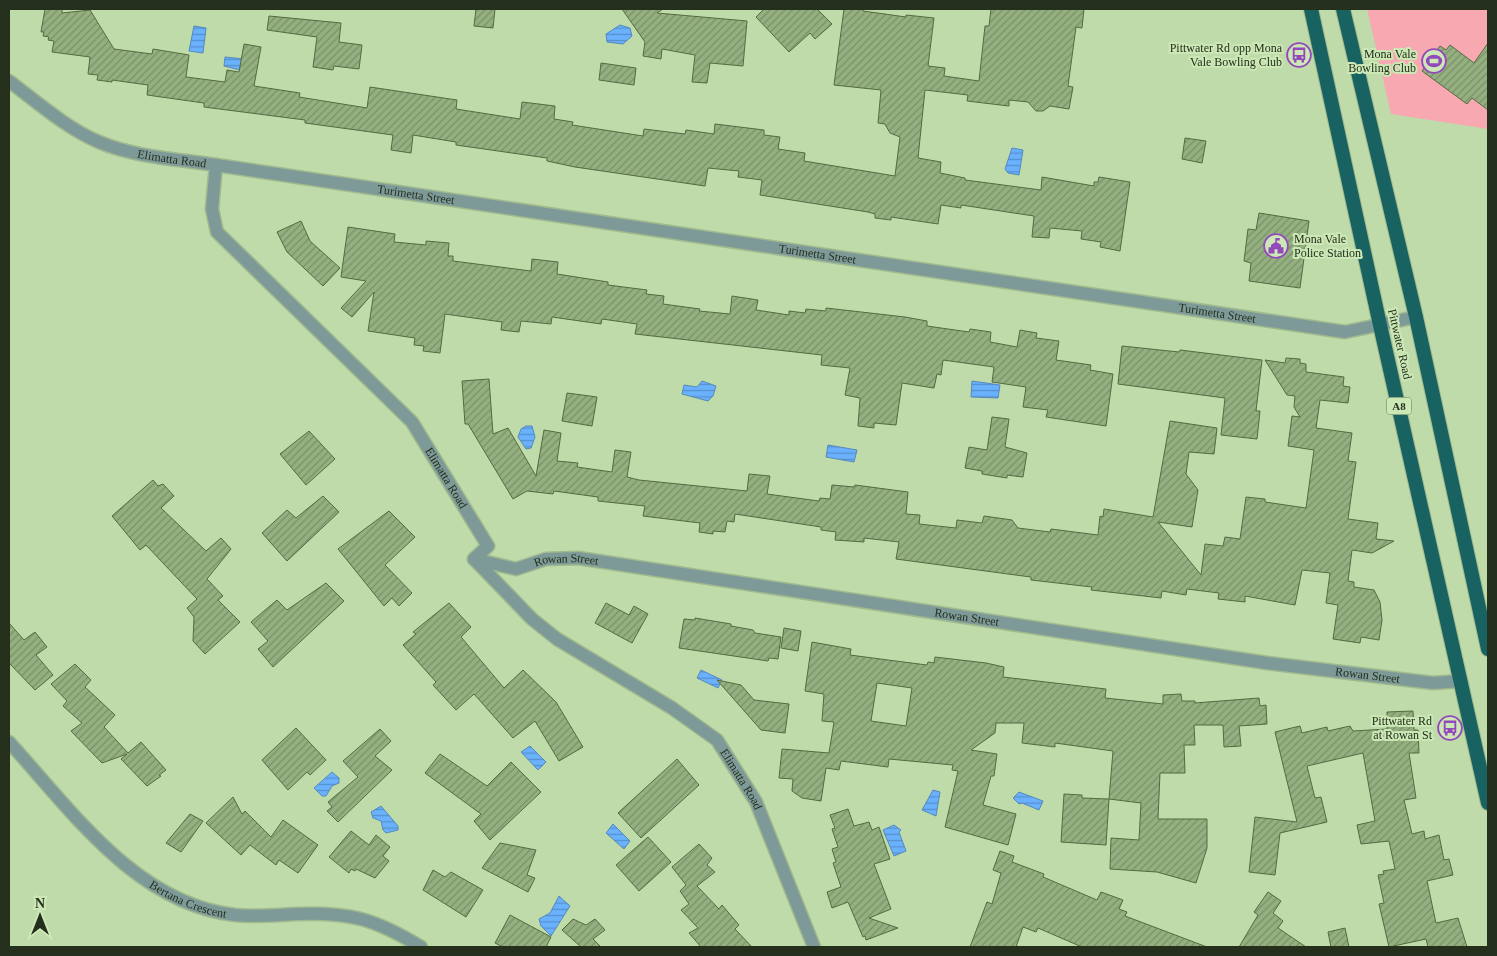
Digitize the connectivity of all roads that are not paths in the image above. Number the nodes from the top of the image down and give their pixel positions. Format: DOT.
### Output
graph roads {
  1 [pos="1311,9"];
  2 [pos="1343,9"];
  3 [pos="9,81"];
  4 [pos="216,165"];
  5 [pos="1416,317"];
  6 [pos="1380,326"];
  7 [pos="474,559"];
  8 [pos="1488,649"];
  9 [pos="1462,681"];
  10 [pos="9,742"];
  11 [pos="1488,803"];
  12 [pos="421,947"];
  13 [pos="814,947"];
  1 -- 6 [label="highway, Pittwater Road / A8"];
  2 -- 5 [label="highway, Pittwater Road"];
  3 -- 4 [label="street, Elimatta Road"];
  4 -- 6 [label="street, Turimetta Street"];
  4 -- 7 [label="street, Elimatta Road"];
  5 -- 6 [label="street, Turimetta Street"];
  5 -- 8 [label="highway, Pittwater Road"];
  6 -- 9 [label="highway, Pittwater Road / A8"];
  7 -- 9 [label="street, Rowan Street"];
  7 -- 13 [label="street, Elimatta Road"];
  9 -- 11 [label="highway, Pittwater Road / A8"];
  10 -- 12 [label="street, Bertana Crescent"];
}
